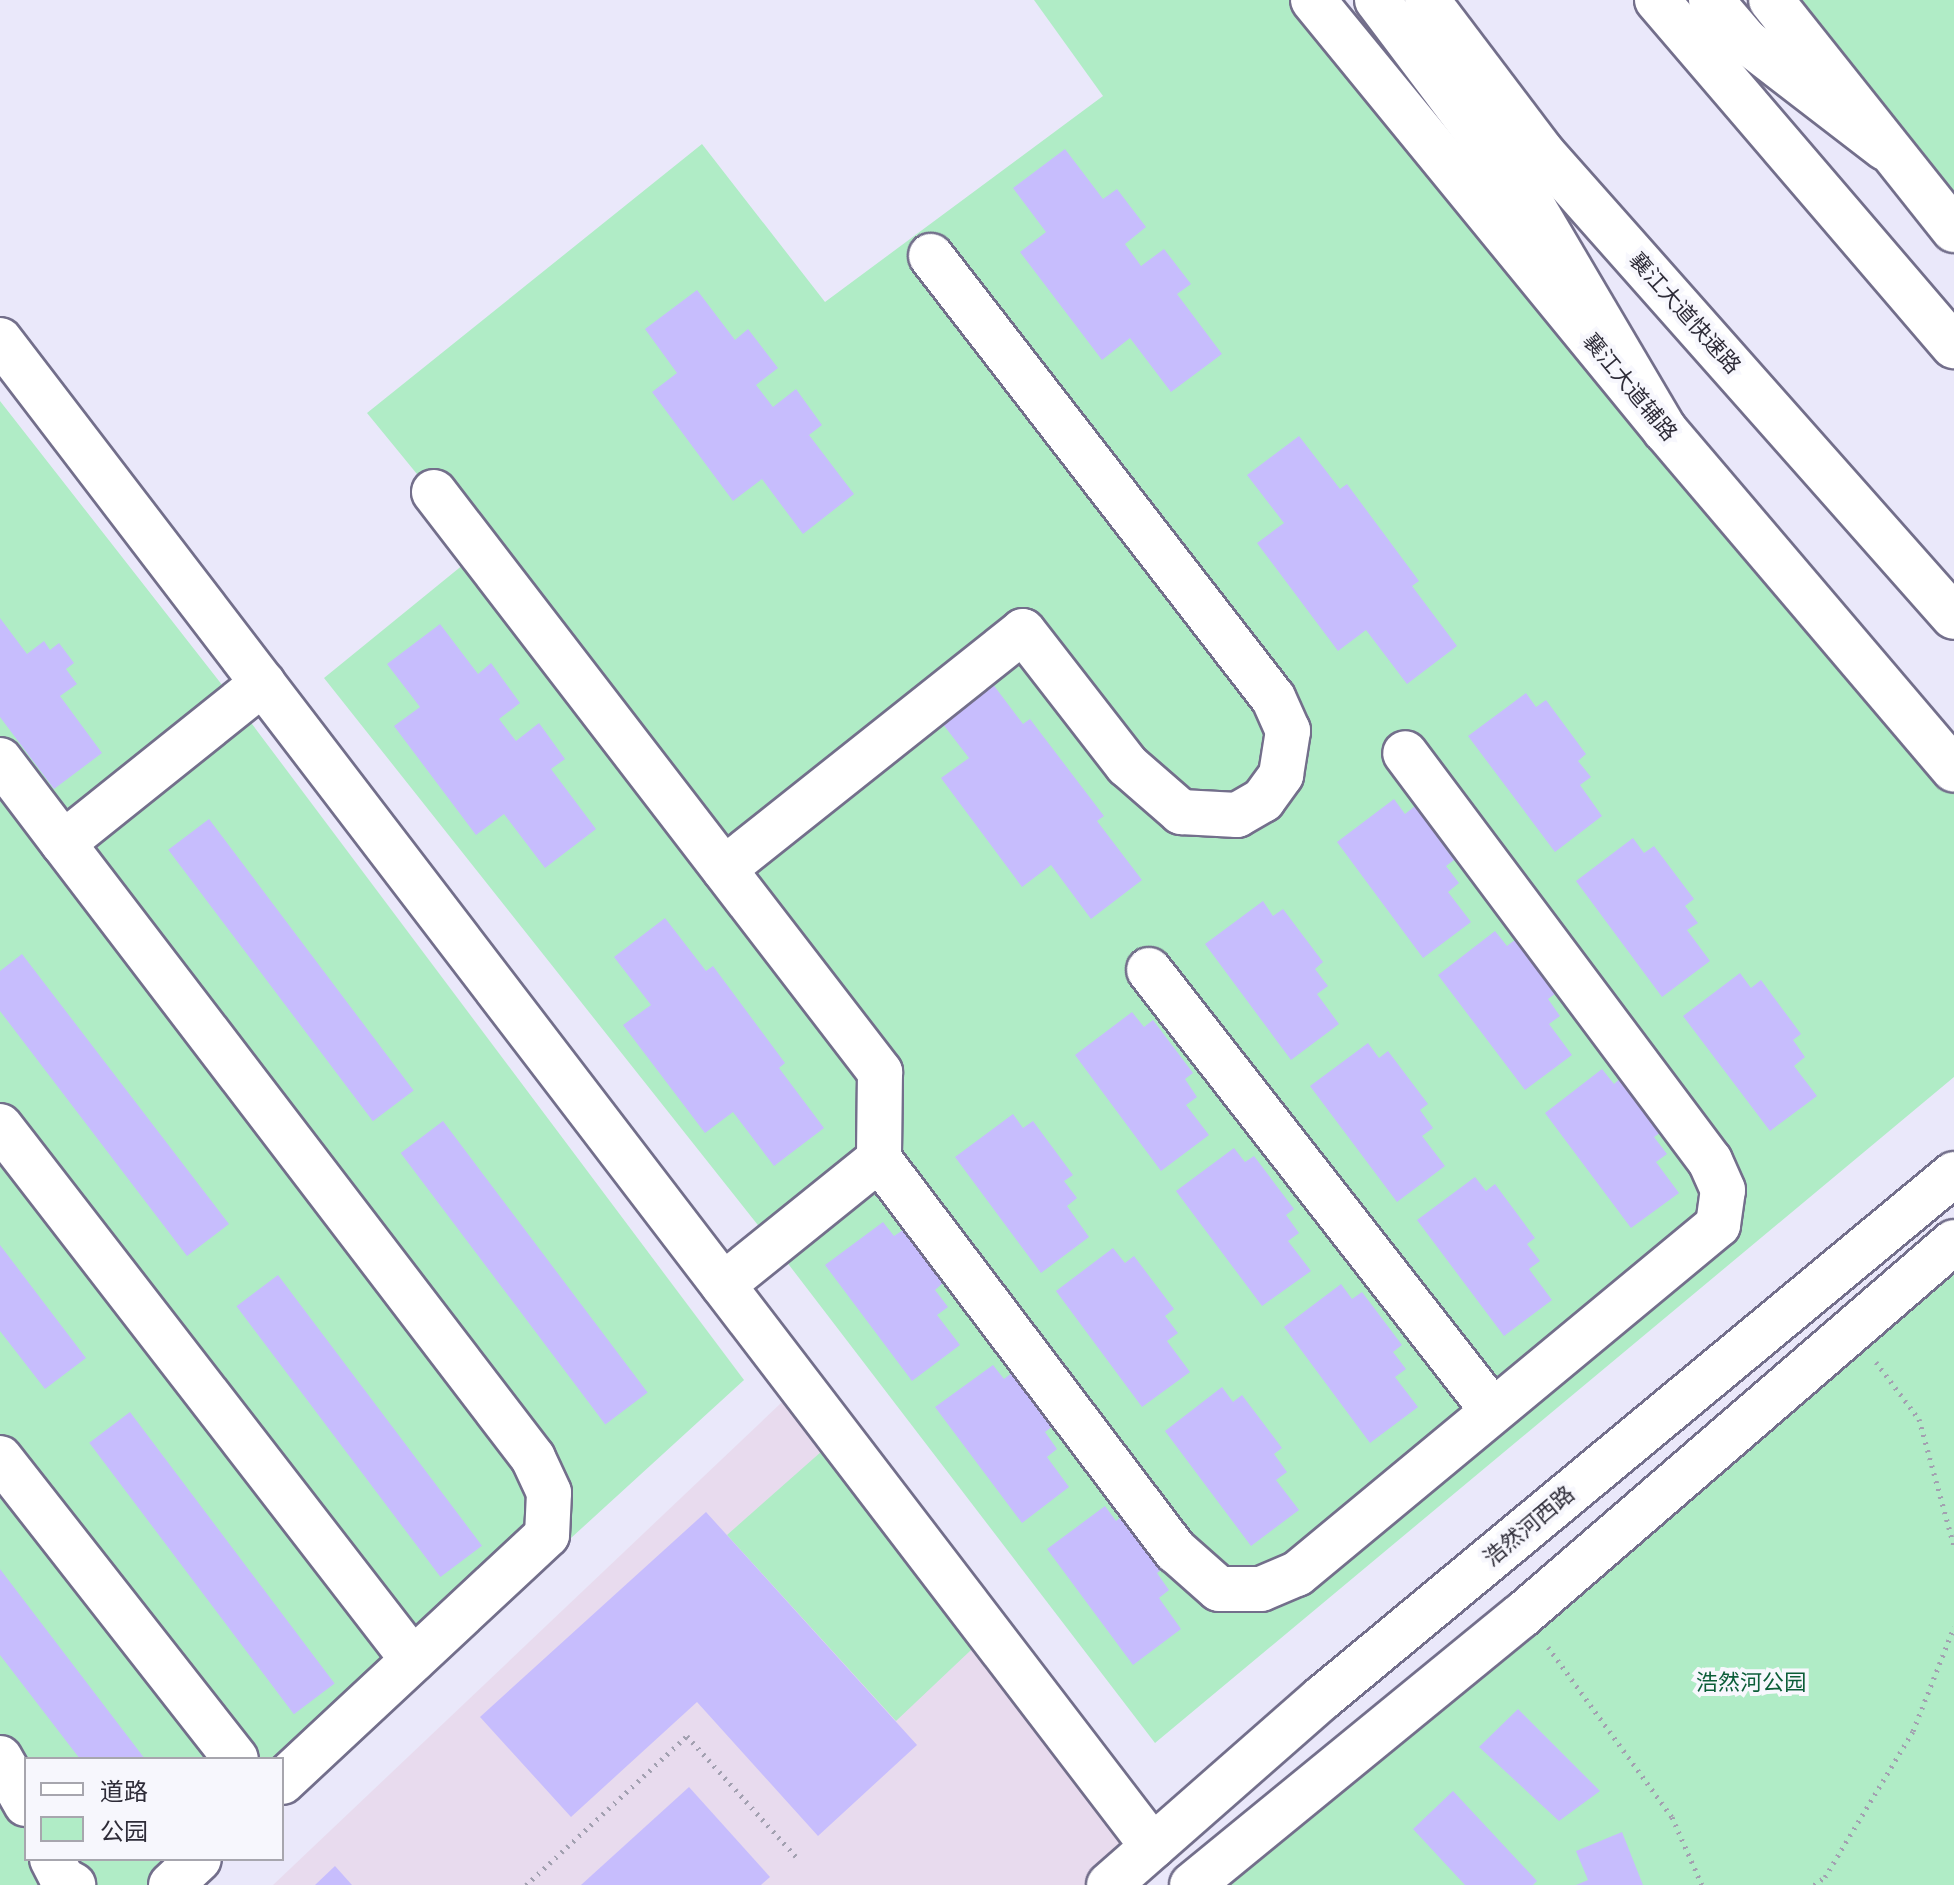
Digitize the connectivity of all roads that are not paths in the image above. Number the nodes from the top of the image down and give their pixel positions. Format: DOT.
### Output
graph roads {
  1 [pos="1313,0"];
  2 [pos="1377,0"];
  3 [pos="1427,0"];
  4 [pos="1657,0"];
  5 [pos="1711,0"];
  6 [pos="1771,0"];
  7 [pos="1885,148"];
  8 [pos="1954,230"];
  9 [pos="931,256"];
  10 [pos="0,340"];
  11 [pos="1954,346"];
  12 [pos="1665,430"];
  13 [pos="434,492"];
  14 [pos="1954,617"];
  15 [pos="263,683"];
  16 [pos="1405,753"];
  17 [pos="0,760"];
  18 [pos="1954,770"];
  19 [pos="63,843"];
  20 [pos="724,869"];
  21 [pos="1149,970"];
  22 [pos="0,1126"];
  23 [pos="879,1159"];
  24 [pos="1954,1174"];
  25 [pos="1954,1242"];
  26 [pos="723,1285"];
  27 [pos="1493,1411"];
  28 [pos="0,1458"];
  29 [pos="413,1660"];
  30 [pos="234,1757"];
  31 [pos="0,1758"];
  32 [pos="284,1780"];
  33 [pos="24,1800"];
  34 [pos="1153,1847"];
  35 [pos="53,1861"];
  36 [pos="197,1861"];
  37 [pos="73,1885"];
  38 [pos="171,1885"];
  39 [pos="1109,1885"];
  40 [pos="1192,1885"];
  1 -- 12 [label="main road, 襄江大道辅路"];
  2 -- 12 [label="main road"];
  3 -- 14 [label="main road, 襄江大道快速路"];
  4 -- 11 [label="main road"];
  5 -- 7 [label="main road"];
  6 -- 7 [label="main road"];
  7 -- 8 [label="main road"];
  9 -- 20 [label="main road"];
  10 -- 15 [label="main road"];
  12 -- 18 [label="main road, 襄江大道辅路"];
  13 -- 20 [label="main road"];
  15 -- 19 [label="main road"];
  15 -- 26 [label="main road"];
  16 -- 27 [label="main road"];
  17 -- 19 [label="main road"];
  19 -- 29 [label="main road"];
  20 -- 23 [label="main road"];
  21 -- 27 [label="main road"];
  22 -- 29 [label="main road"];
  23 -- 26 [label="main road"];
  23 -- 27 [label="main road"];
  24 -- 34 [label="main road, 浩然河西路"];
  25 -- 40 [label="main road"];
  26 -- 34 [label="main road"];
  28 -- 30 [label="main road"];
  29 -- 32 [label="main road"];
  31 -- 33 [label="main road"];
  34 -- 39 [label="main road, 浩然河西路"];
  35 -- 37 [label="main road"];
  36 -- 38 [label="main road"];
}
